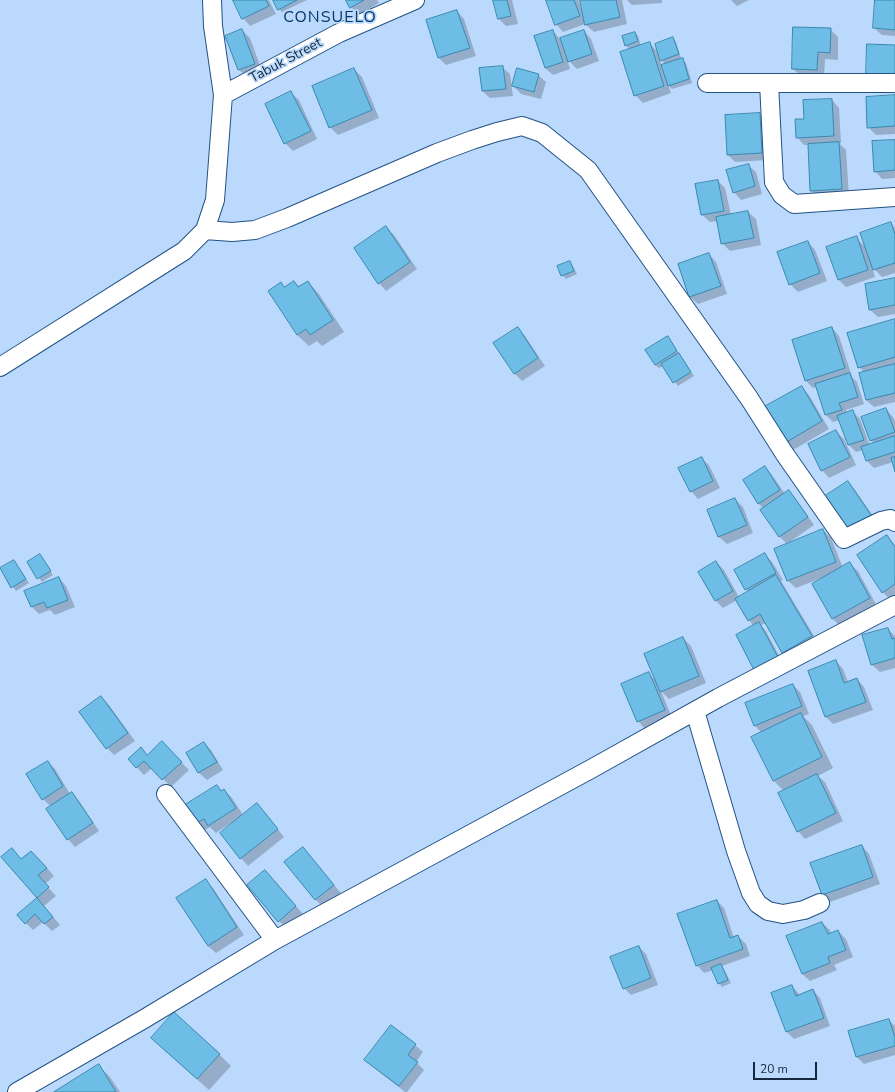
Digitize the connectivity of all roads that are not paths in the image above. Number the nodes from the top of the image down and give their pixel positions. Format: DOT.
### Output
graph roads {
  1 [pos="212,0"];
  2 [pos="415,0"];
  3 [pos="707,83"];
  4 [pos="769,83"];
  5 [pos="895,83"];
  6 [pos="223,95"];
  7 [pos="895,197"];
  8 [pos="205,230"];
  9 [pos="0,367"];
  10 [pos="895,522"];
  11 [pos="895,605"];
  12 [pos="695,711"];
  13 [pos="166,794"];
  14 [pos="820,903"];
  15 [pos="275,940"];
  16 [pos="17,1092"];
  1 -- 6 [label="street"];
  2 -- 6 [label="street, Tabuk Street"];
  3 -- 4 [label="street"];
  4 -- 5 [label="street"];
  4 -- 7 [label="street"];
  6 -- 8 [label="street"];
  8 -- 9 [label="street"];
  8 -- 10 [label="street"];
  11 -- 12 [label="street"];
  12 -- 14 [label="street"];
  12 -- 15 [label="street"];
  13 -- 15 [label="street"];
  15 -- 16 [label="street"];
}
